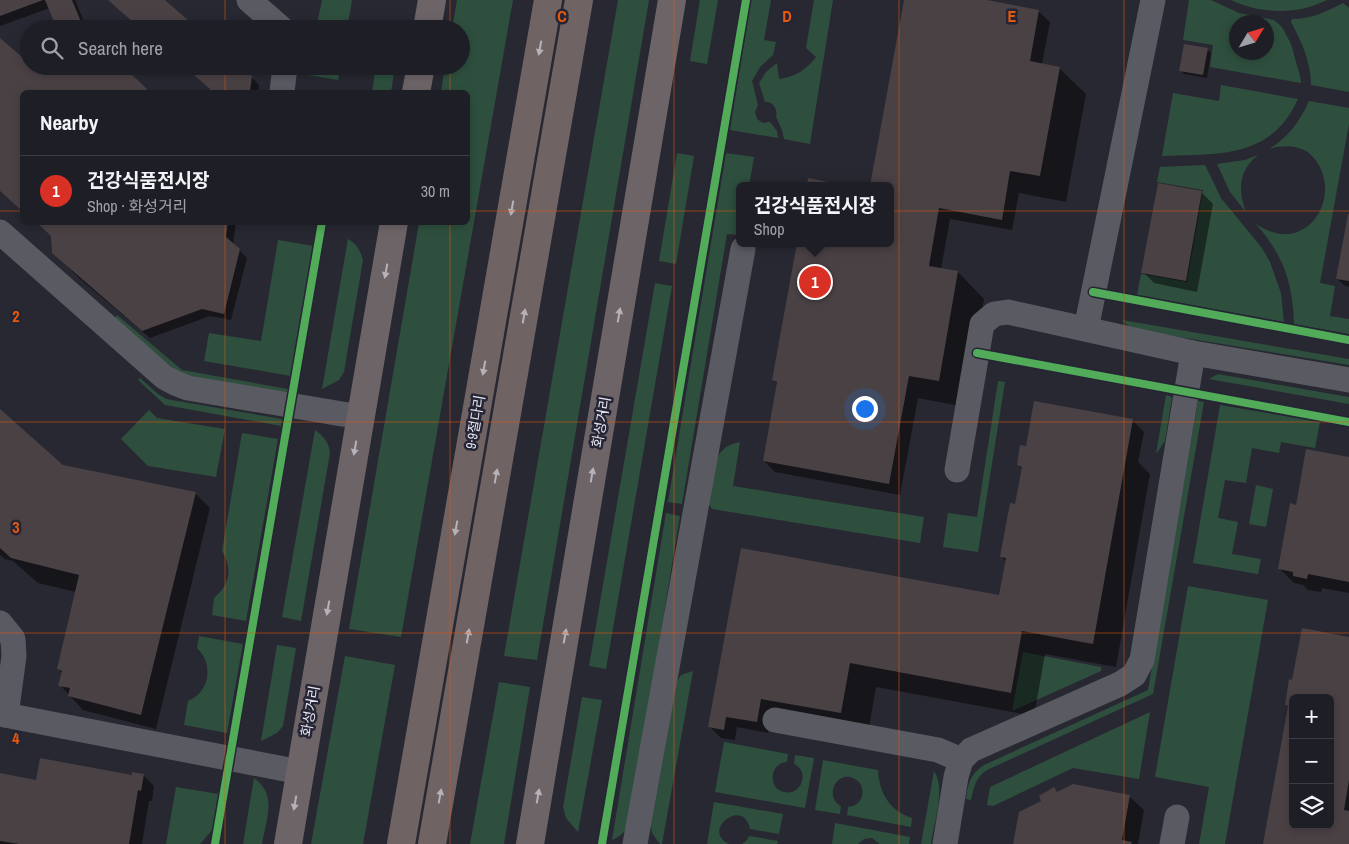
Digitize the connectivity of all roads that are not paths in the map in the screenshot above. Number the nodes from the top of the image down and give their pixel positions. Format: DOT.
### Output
graph roads {
  1 [pos="249,0"];
  2 [pos="432,0"];
  3 [pos="548,0"];
  4 [pos="579,0"];
  5 [pos="672,0"];
  6 [pos="1152,0"];
  7 [pos="272,20"];
  8 [pos="429,20"];
  9 [pos="284,75"];
  10 [pos="419,75"];
  11 [pos="282,90"];
  12 [pos="416,90"];
  13 [pos="393,225"];
  14 [pos="0,232"];
  15 [pos="742,249"];
  16 [pos="1086,330"];
  17 [pos="1193,353"];
  18 [pos="1349,380"];
  19 [pos="360,417"];
  20 [pos="957,470"];
  21 [pos="0,623"];
  22 [pos="3,715"];
  23 [pos="775,720"];
  24 [pos="961,760"];
  25 [pos="300,772"];
  26 [pos="1177,817"];
  27 [pos="288,844"];
  28 [pos="401,844"];
  29 [pos="432,844"];
  30 [pos="532,844"];
  31 [pos="635,844"];
  32 [pos="945,844"];
  33 [pos="1172,844"];
  1 -- 7 [label="street"];
  2 -- 8 [label="main road"];
  3 -- 28 [label="highway, 9·9절다리, one-way"];
  29 -- 4 [label="highway, one-way"];
  30 -- 5 [label="main road, 화성거리, one-way"];
  6 -- 16 [label="street"];
  9 -- 11 [label="street"];
  10 -- 12 [label="main road"];
  13 -- 19 [label="main road, 화성거리, one-way"];
  14 -- 19 [label="street"];
  15 -- 31 [label="street"];
  16 -- 17 [label="street"];
  16 -- 20 [label="street"];
  17 -- 18 [label="street"];
  17 -- 24 [label="street"];
  19 -- 25 [label="main road, 화성거리, one-way"];
  21 -- 22 [label="street"];
  22 -- 25 [label="street"];
  23 -- 24 [label="street"];
  24 -- 32 [label="street"];
  25 -- 27 [label="main road, 화성거리, one-way"];
  26 -- 33 [label="street"];
}
